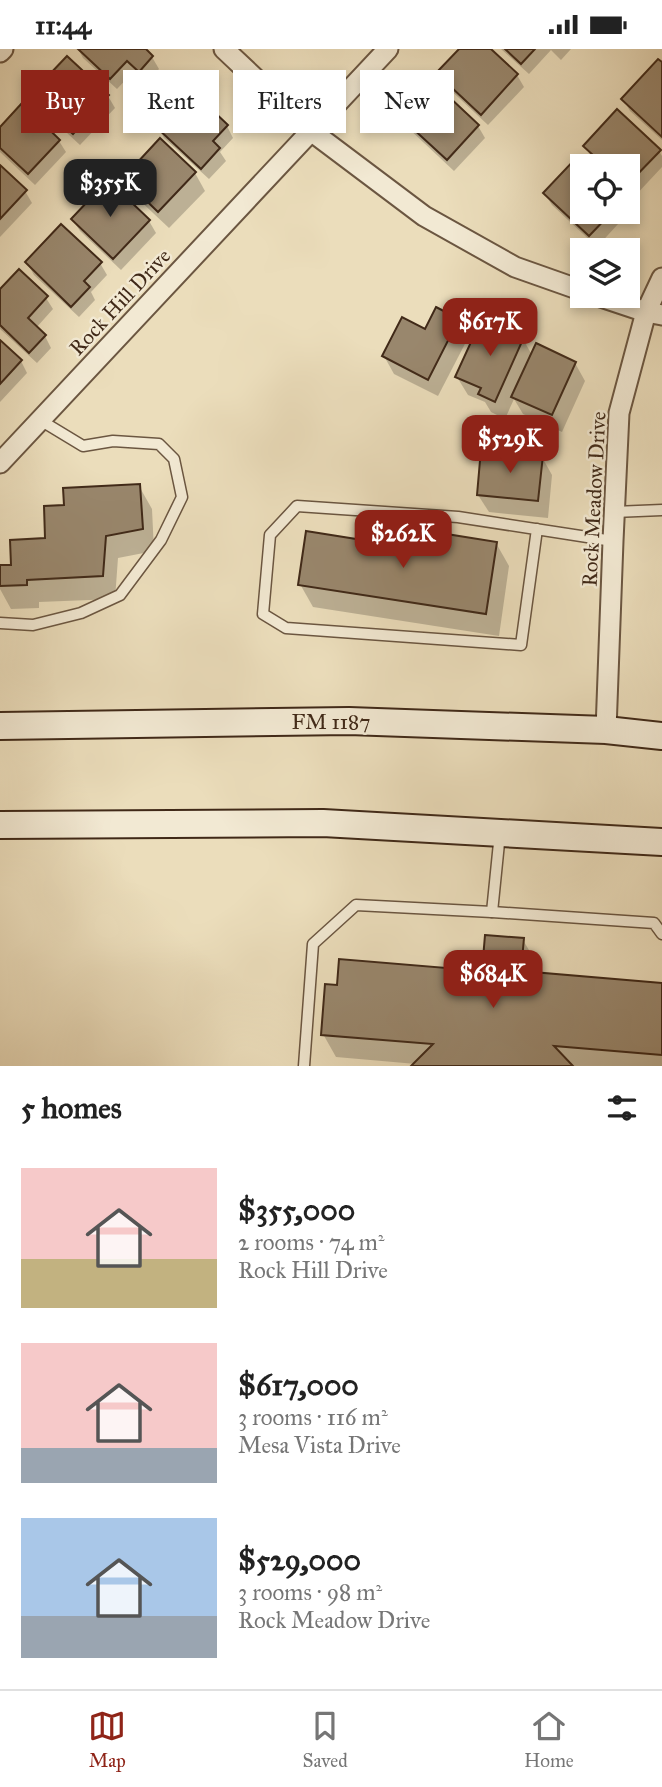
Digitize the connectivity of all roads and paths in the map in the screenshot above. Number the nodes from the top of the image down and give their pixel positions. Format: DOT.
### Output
graph roads {
  1 [pos="224,49"];
  2 [pos="388,49"];
  3 [pos="246,70"];
  4 [pos="346,94"];
  5 [pos="309,133"];
  6 [pos="314,133"];
  7 [pos="662,278"];
  8 [pos="570,286"];
  9 [pos="635,308"];
  10 [pos="654,314"];
  11 [pos="40,420"];
  12 [pos="0,463"];
  13 [pos="662,510"];
  14 [pos="614,512"];
  15 [pos="537,529"];
  16 [pos="613,541"];
  17 [pos="0,623"];
  18 [pos="0,726"];
  19 [pos="606,730"];
  20 [pos="662,736"];
  21 [pos="0,824"];
  22 [pos="500,833"];
  23 [pos="662,842"];
  24 [pos="492,912"];
  25 [pos="662,935"];
  26 [pos="304,1066"];
  1 -- 3 [label="street"];
  2 -- 4 [label="street, Rock Hill Drive"];
  5 -- 11 [label="street, Rock Hill Drive"];
  6 -- 8 [label="street"];
  7 -- 10 [label="street, Rock Meadow Drive"];
  9 -- 10 [label="street"];
  10 -- 14 [label="street, Rock Meadow Drive"];
  11 -- 12 [label="street, Rock Hill Drive"];
  11 -- 17 [label="lane"];
  13 -- 14 [label="lane"];
  14 -- 16 [label="street, Rock Meadow Drive"];
  15 -- 15 [label="lane"];
  15 -- 16 [label="lane"];
  16 -- 19 [label="street, Rock Meadow Drive"];
  18 -- 19 [label="main road, FM 1187 / FM 1187"];
  19 -- 20 [label="main road, FM 1187 / FM 1187"];
  21 -- 22 [label="main road"];
  22 -- 23 [label="main road"];
  22 -- 24 [label="lane"];
  24 -- 25 [label="lane"];
  24 -- 26 [label="lane"];
}
